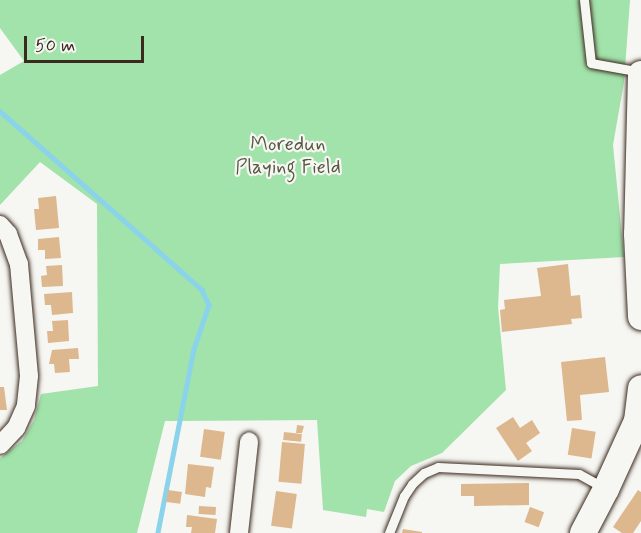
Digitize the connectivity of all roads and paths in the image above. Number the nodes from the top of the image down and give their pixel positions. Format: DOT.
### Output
graph roads {
  1 [pos="584,0"];
  2 [pos="641,73"];
  3 [pos="0,225"];
  4 [pos="641,317"];
  5 [pos="641,388"];
  6 [pos="639,421"];
  7 [pos="249,442"];
  8 [pos="0,445"];
  9 [pos="606,489"];
  10 [pos="239,533"];
  11 [pos="389,533"];
  12 [pos="583,533"];
  1 -- 2 [label="lane"];
  2 -- 4 [label="street"];
  3 -- 8 [label="street"];
  5 -- 6 [label="street"];
  6 -- 9 [label="street"];
  7 -- 10 [label="street"];
  9 -- 11 [label="lane"];
  9 -- 12 [label="street"];
}
